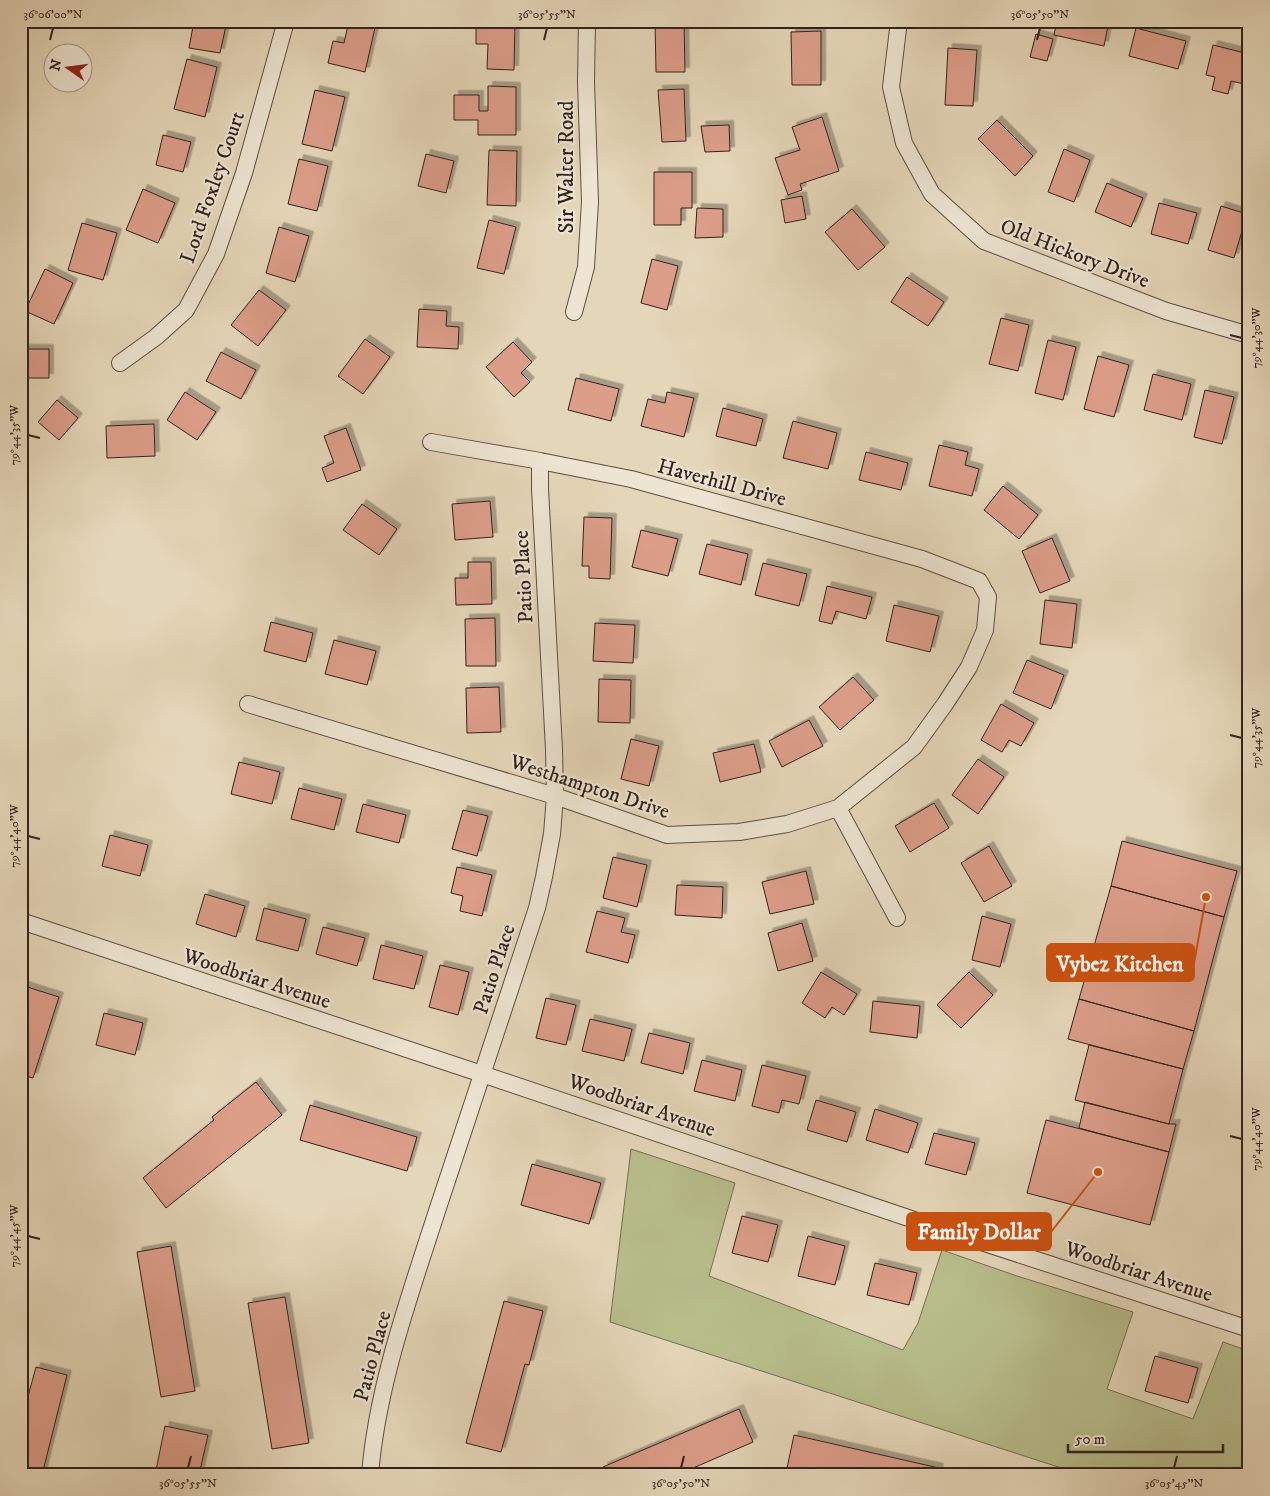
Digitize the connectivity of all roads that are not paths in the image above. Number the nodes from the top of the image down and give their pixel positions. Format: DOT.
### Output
graph roads {
  1 [pos="286,21"];
  2 [pos="587,21"];
  3 [pos="900,21"];
  4 [pos="574,312"];
  5 [pos="1249,335"];
  6 [pos="120,363"];
  7 [pos="431,442"];
  8 [pos="540,460"];
  9 [pos="988,597"];
  10 [pos="248,704"];
  11 [pos="555,796"];
  12 [pos="838,808"];
  13 [pos="897,918"];
  14 [pos="21,921"];
  15 [pos="482,1074"];
  16 [pos="1249,1329"];
  17 [pos="370,1475"];
  1 -- 6 [label="street, Lord Foxley Court"];
  2 -- 4 [label="street, Sir Walter Road"];
  3 -- 5 [label="street, Old Hickory Drive"];
  7 -- 8 [label="street, Haverhill Drive"];
  8 -- 9 [label="street, Haverhill Drive"];
  8 -- 11 [label="street, Patio Place"];
  9 -- 12 [label="street, Westhampton Drive"];
  10 -- 11 [label="street, Westhampton Drive"];
  11 -- 12 [label="street, Westhampton Drive"];
  11 -- 15 [label="street, Patio Place"];
  12 -- 13 [label="street"];
  14 -- 15 [label="street, Woodbriar Avenue"];
  15 -- 16 [label="street, Woodbriar Avenue"];
  15 -- 17 [label="street, Patio Place"];
}
